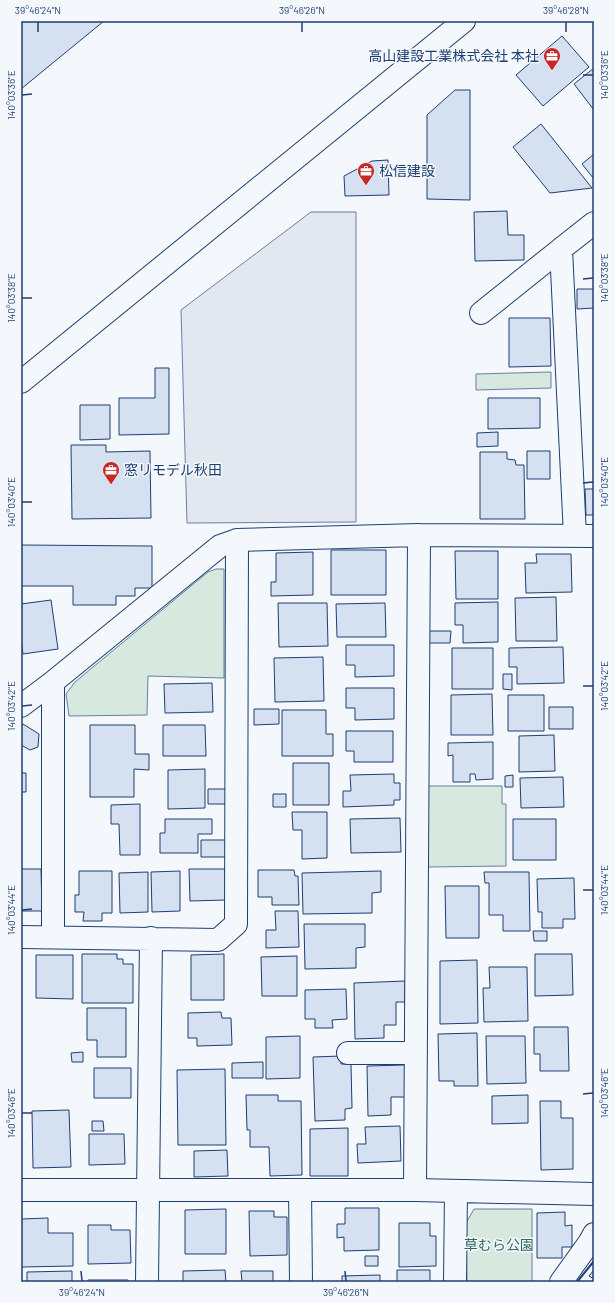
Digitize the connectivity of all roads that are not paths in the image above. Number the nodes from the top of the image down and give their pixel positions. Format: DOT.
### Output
graph roads {
  1 [pos="464,21"];
  2 [pos="594,223"];
  3 [pos="561,249"];
  4 [pos="481,313"];
  5 [pos="21,382"];
  6 [pos="419,535"];
  7 [pos="584,536"];
  8 [pos="237,540"];
  9 [pos="53,682"];
  10 [pos="21,706"];
  11 [pos="21,937"];
  12 [pos="53,937"];
  13 [pos="151,938"];
  14 [pos="348,1053"];
  15 [pos="416,1053"];
  16 [pos="21,1190"];
  17 [pos="147,1190"];
  18 [pos="300,1190"];
  19 [pos="415,1190"];
  20 [pos="456,1191"];
  21 [pos="594,1194"];
  22 [pos="594,1234"];
  23 [pos="147,1282"];
  24 [pos="301,1282"];
  25 [pos="455,1282"];
  26 [pos="561,1282"];
  1 -- 5 [label="street"];
  2 -- 3 [label="street"];
  3 -- 4 [label="street"];
  3 -- 7 [label="street"];
  6 -- 7 [label="street"];
  6 -- 8 [label="street"];
  6 -- 15 [label="street"];
  8 -- 9 [label="street"];
  8 -- 13 [label="street"];
  9 -- 10 [label="street"];
  9 -- 12 [label="street"];
  11 -- 12 [label="street"];
  12 -- 13 [label="street"];
  13 -- 17 [label="street"];
  14 -- 15 [label="street"];
  15 -- 19 [label="street"];
  16 -- 17 [label="street"];
  17 -- 18 [label="street"];
  17 -- 23 [label="street"];
  18 -- 19 [label="street"];
  18 -- 24 [label="street"];
  19 -- 20 [label="street"];
  20 -- 21 [label="street"];
  20 -- 25 [label="street"];
  22 -- 26 [label="street"];
}
